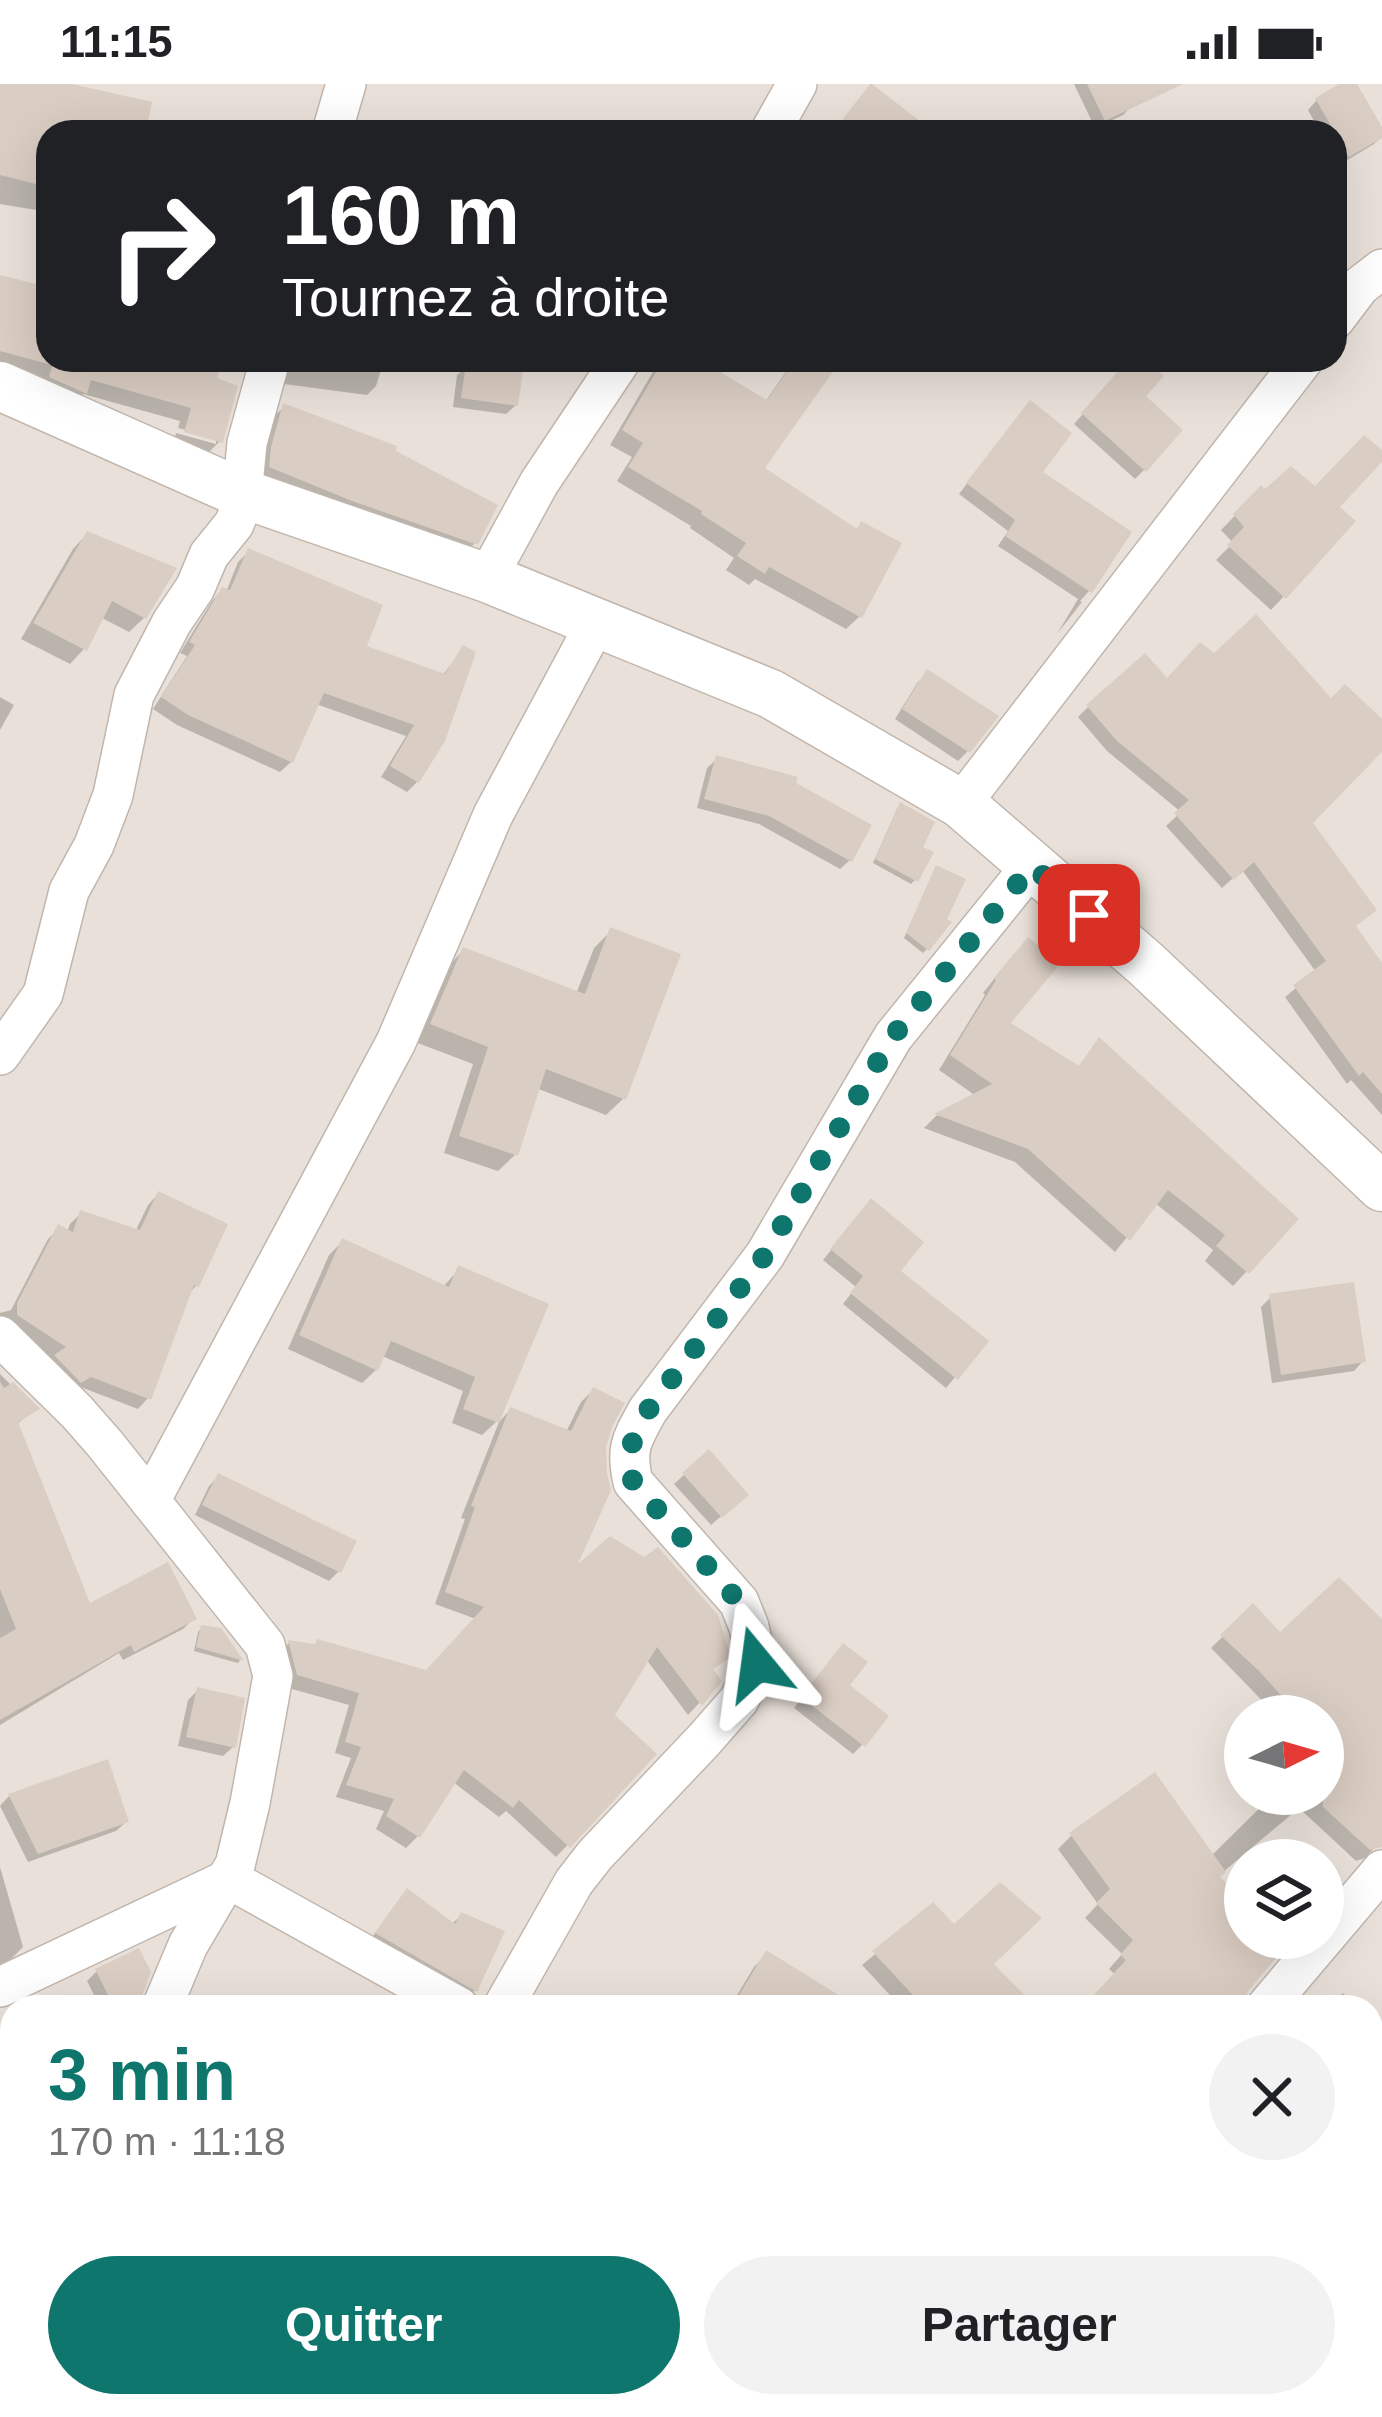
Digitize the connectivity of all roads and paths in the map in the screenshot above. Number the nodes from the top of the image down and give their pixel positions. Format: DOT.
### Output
graph roads {
  1 [pos="346,84"];
  2 [pos="797,84"];
  3 [pos="336,120"];
  4 [pos="777,120"];
  5 [pos="1382,269"];
  6 [pos="1347,303"];
  7 [pos="267,372"];
  8 [pos="614,372"];
  9 [pos="1295,372"];
  10 [pos="0,386"];
  11 [pos="241,494"];
  12 [pos="487,578"];
  13 [pos="596,623"];
  14 [pos="962,804"];
  15 [pos="1032,866"];
  16 [pos="0,1055"];
  17 [pos="1382,1186"];
  18 [pos="0,1336"];
  19 [pos="150,1501"];
  20 [pos="1382,1870"];
  21 [pos="229,1879"];
  22 [pos="0,1987"];
  23 [pos="167,1995"];
  24 [pos="437,1995"];
  25 [pos="510,1995"];
  26 [pos="1276,1995"];
  1 -- 3 [label="street"];
  2 -- 4 [label="street"];
  5 -- 6 [label="street"];
  7 -- 11 [label="street"];
  8 -- 12 [label="street"];
  9 -- 14 [label="street"];
  10 -- 11 [label="street"];
  11 -- 12 [label="street"];
  11 -- 16 [label="street"];
  12 -- 13 [label="street"];
  13 -- 14 [label="street"];
  13 -- 19 [label="street"];
  14 -- 15 [label="street"];
  15 -- 17 [label="street"];
  15 -- 25 [label="street"];
  18 -- 19 [label="street"];
  19 -- 21 [label="street"];
  20 -- 26 [label="street"];
  21 -- 22 [label="street"];
  21 -- 23 [label="street"];
  21 -- 24 [label="street"];
}
